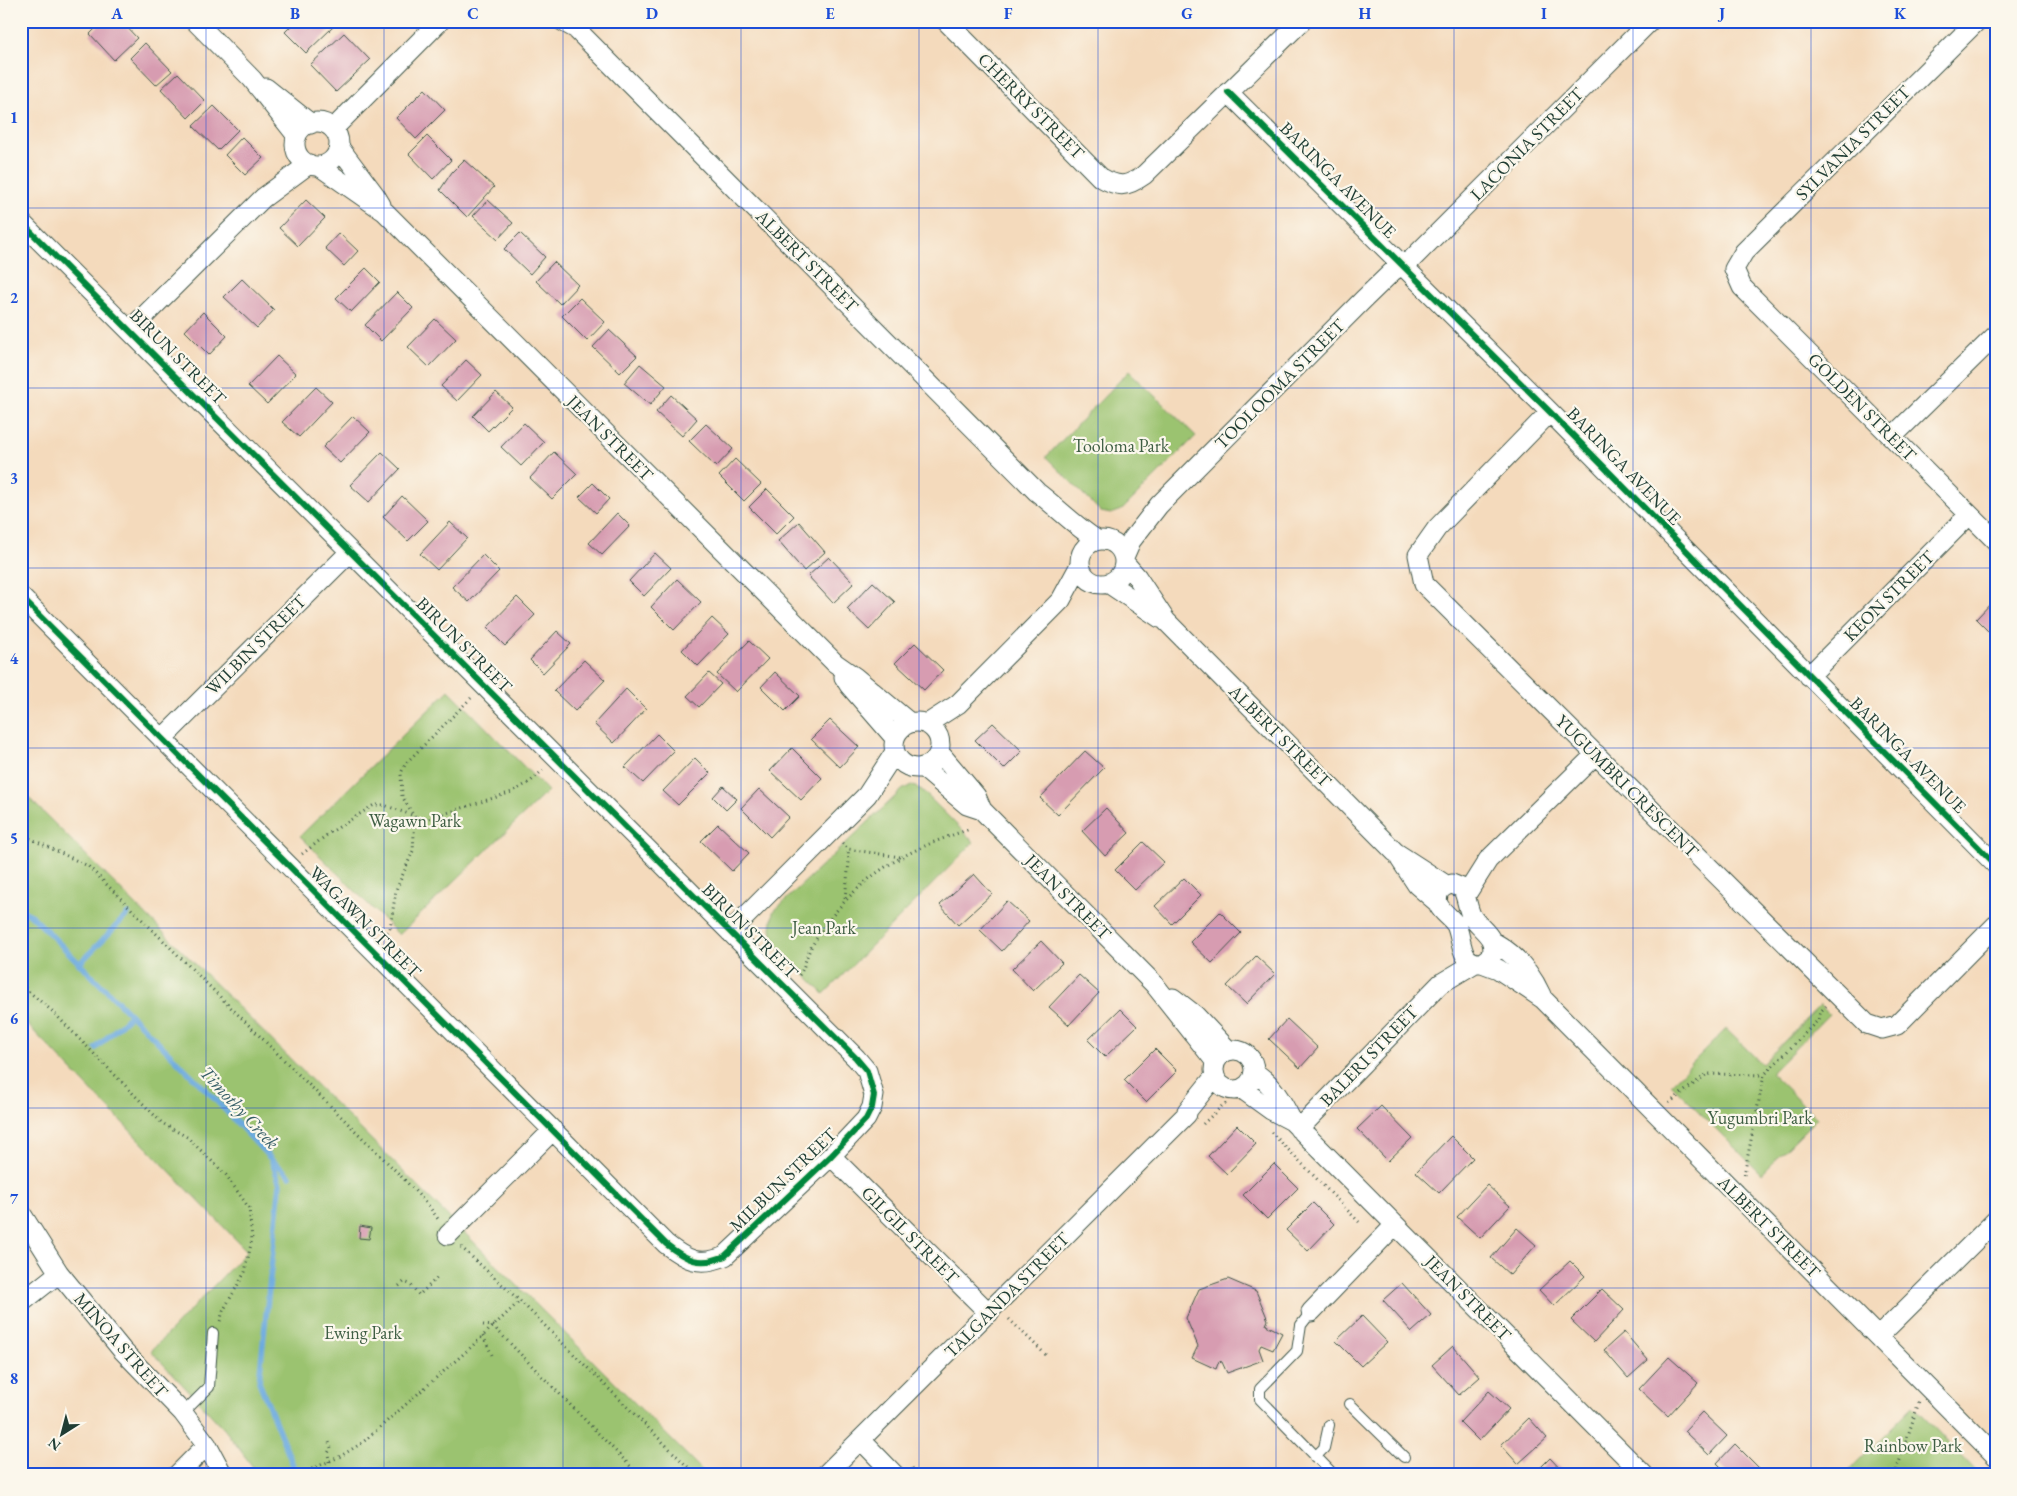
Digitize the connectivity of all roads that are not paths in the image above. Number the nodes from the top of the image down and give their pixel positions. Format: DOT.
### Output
graph roads {
  1 [pos="195,21"];
  2 [pos="440,21"];
  3 [pos="946,21"];
  4 [pos="1302,21"];
  5 [pos="1650,21"];
  6 [pos="1976,21"];
  7 [pos="570,24"];
  8 [pos="1228,92"];
  9 [pos="333,129"];
  10 [pos="339,147"];
  11 [pos="307,149"];
  12 [pos="385,212"];
  13 [pos="21,222"];
  14 [pos="1403,265"];
  15 [pos="1734,269"];
  16 [pos="130,330"];
  17 [pos="1996,335"];
  18 [pos="1550,412"];
  19 [pos="1892,437"];
  20 [pos="1037,492"];
  21 [pos="1159,505"];
  22 [pos="1969,516"];
  23 [pos="1104,540"];
  24 [pos="1996,542"];
  25 [pos="350,552"];
  26 [pos="1124,559"];
  27 [pos="1080,561"];
  28 [pos="1102,583"];
  29 [pos="21,598"];
  30 [pos="1061,600"];
  31 [pos="1166,621"];
  32 [pos="835,663"];
  33 [pos="1809,676"];
  34 [pos="929,734"];
  35 [pos="162,738"];
  36 [pos="895,745"];
  37 [pos="1596,754"];
  38 [pos="915,766"];
  39 [pos="867,795"];
  40 [pos="982,810"];
  41 [pos="1395,852"];
  42 [pos="1996,865"];
  43 [pos="1456,889"];
  44 [pos="1438,903"];
  45 [pos="1996,924"];
  46 [pos="730,932"];
  47 [pos="1492,942"];
  48 [pos="1473,959"];
  49 [pos="1543,999"];
  50 [pos="1255,1073"];
  51 [pos="1227,1083"];
  52 [pos="874,1095"];
  53 [pos="1296,1125"];
  54 [pos="553,1130"];
  55 [pos="830,1156"];
  56 [pos="21,1213"];
  57 [pos="1996,1220"];
  58 [pos="1395,1225"];
  59 [pos="448,1235"];
  60 [pos="694,1260"];
  61 [pos="59,1273"];
  62 [pos="21,1303"];
  63 [pos="1311,1312"];
  64 [pos="995,1319"];
  65 [pos="213,1333"];
  66 [pos="1878,1337"];
  67 [pos="1350,1404"];
  68 [pos="182,1413"];
  69 [pos="1329,1425"];
  70 [pos="861,1440"];
  71 [pos="207,1445"];
  72 [pos="1996,1456"];
  73 [pos="1315,1457"];
  74 [pos="1404,1457"];
  75 [pos="901,1469"];
  76 [pos="1330,1472"];
  77 [pos="177,1475"];
  78 [pos="223,1475"];
  79 [pos="825,1475"];
  80 [pos="1644,1475"];
  1 -- 11 [label="street, JEAN STREET"];
  2 -- 9 [label="street"];
  3 -- 8 [label="street, CHERRY STREET"];
  4 -- 8 [label="street"];
  5 -- 14 [label="street, LACONIA STREET"];
  6 -- 15 [label="street, SYLVANIA STREET"];
  7 -- 20 [label="street, ALBERT STREET"];
  8 -- 14 [label="street, BARINGA AVENUE"];
  9 -- 10 [label="street, JEAN STREET"];
  9 -- 11 [label="street"];
  10 -- 11 [label="street"];
  10 -- 12 [label="street, JEAN STREET"];
  11 -- 12 [label="street, JEAN STREET"];
  11 -- 16 [label="street"];
  12 -- 32 [label="street, JEAN STREET"];
  13 -- 16 [label="street, BIRUN STREET"];
  14 -- 18 [label="street, BARINGA AVENUE"];
  14 -- 21 [label="street, TOOLOOMA STREET"];
  15 -- 19 [label="street, GOLDEN STREET"];
  16 -- 25 [label="street, BIRUN STREET"];
  17 -- 19 [label="street"];
  18 -- 33 [label="street, BARINGA AVENUE"];
  18 -- 37 [label="street, YUGUMBRI CRESCENT"];
  19 -- 22 [label="street, GOLDEN STREET"];
  20 -- 23 [label="street, ALBERT STREET"];
  20 -- 27 [label="street, ALBERT STREET"];
  21 -- 23 [label="street, TOOLOOMA STREET"];
  21 -- 26 [label="street, TOOLOOMA STREET"];
  22 -- 24 [label="street, GOLDEN STREET"];
  22 -- 33 [label="street, KEON STREET"];
  23 -- 26 [label="street, ALBERT STREET"];
  23 -- 27 [label="street"];
  25 -- 35 [label="street, WILBIN STREET"];
  25 -- 46 [label="street, BIRUN STREET"];
  26 -- 28 [label="street"];
  26 -- 31 [label="street, ALBERT STREET"];
  27 -- 28 [label="street, ALBERT STREET"];
  27 -- 30 [label="street"];
  28 -- 30 [label="street"];
  28 -- 31 [label="street, ALBERT STREET"];
  29 -- 35 [label="street, WAGAWN STREET"];
  30 -- 34 [label="street"];
  31 -- 41 [label="street, ALBERT STREET"];
  32 -- 34 [label="street, JEAN STREET"];
  32 -- 36 [label="street, JEAN STREET"];
  33 -- 42 [label="street, BARINGA AVENUE"];
  34 -- 36 [label="street"];
  34 -- 38 [label="street"];
  34 -- 40 [label="street, JEAN STREET"];
  35 -- 54 [label="street, WAGAWN STREET"];
  36 -- 38 [label="street, JEAN STREET"];
  36 -- 39 [label="street"];
  37 -- 43 [label="street"];
  37 -- 45 [label="street, YUGUMBRI CRESCENT"];
  38 -- 39 [label="street"];
  38 -- 40 [label="street, JEAN STREET"];
  39 -- 46 [label="street"];
  40 -- 51 [label="street, JEAN STREET"];
  41 -- 43 [label="street, ALBERT STREET"];
  41 -- 44 [label="street, ALBERT STREET"];
  43 -- 44 [label="street"];
  43 -- 47 [label="street, ALBERT STREET"];
  44 -- 48 [label="street, ALBERT STREET"];
  46 -- 52 [label="street, BIRUN STREET"];
  47 -- 48 [label="street"];
  47 -- 49 [label="street, ALBERT STREET"];
  48 -- 49 [label="street, ALBERT STREET"];
  48 -- 53 [label="street, BALERI STREET"];
  49 -- 66 [label="street, ALBERT STREET"];
  50 -- 51 [label="street, TALGANDA STREET"];
  50 -- 51 [label="street, JEAN STREET"];
  50 -- 53 [label="street, JEAN STREET"];
  51 -- 53 [label="street, JEAN STREET"];
  51 -- 64 [label="street, TALGANDA STREET"];
  52 -- 55 [label="street, MILBUN STREET"];
  53 -- 58 [label="street, JEAN STREET"];
  54 -- 59 [label="street"];
  54 -- 60 [label="street, WAGAWN STREET"];
  55 -- 60 [label="street, MILBUN STREET"];
  55 -- 64 [label="street, GILGIL STREET"];
  56 -- 61 [label="street, MINOA STREET"];
  57 -- 66 [label="street"];
  58 -- 63 [label="street"];
  58 -- 80 [label="street, JEAN STREET"];
  61 -- 62 [label="street"];
  61 -- 68 [label="street, MINOA STREET"];
  63 -- 73 [label="lane"];
  64 -- 70 [label="street, TALGANDA STREET"];
  65 -- 68 [label="lane"];
  66 -- 72 [label="street, ALBERT STREET"];
  67 -- 74 [label="lane"];
  68 -- 71 [label="street, MINOA STREET"];
  69 -- 73 [label="lane"];
  70 -- 75 [label="street"];
  70 -- 79 [label="street, TALGANDA STREET"];
  71 -- 77 [label="street"];
  71 -- 78 [label="street, MINOA STREET"];
  73 -- 76 [label="lane"];
}
